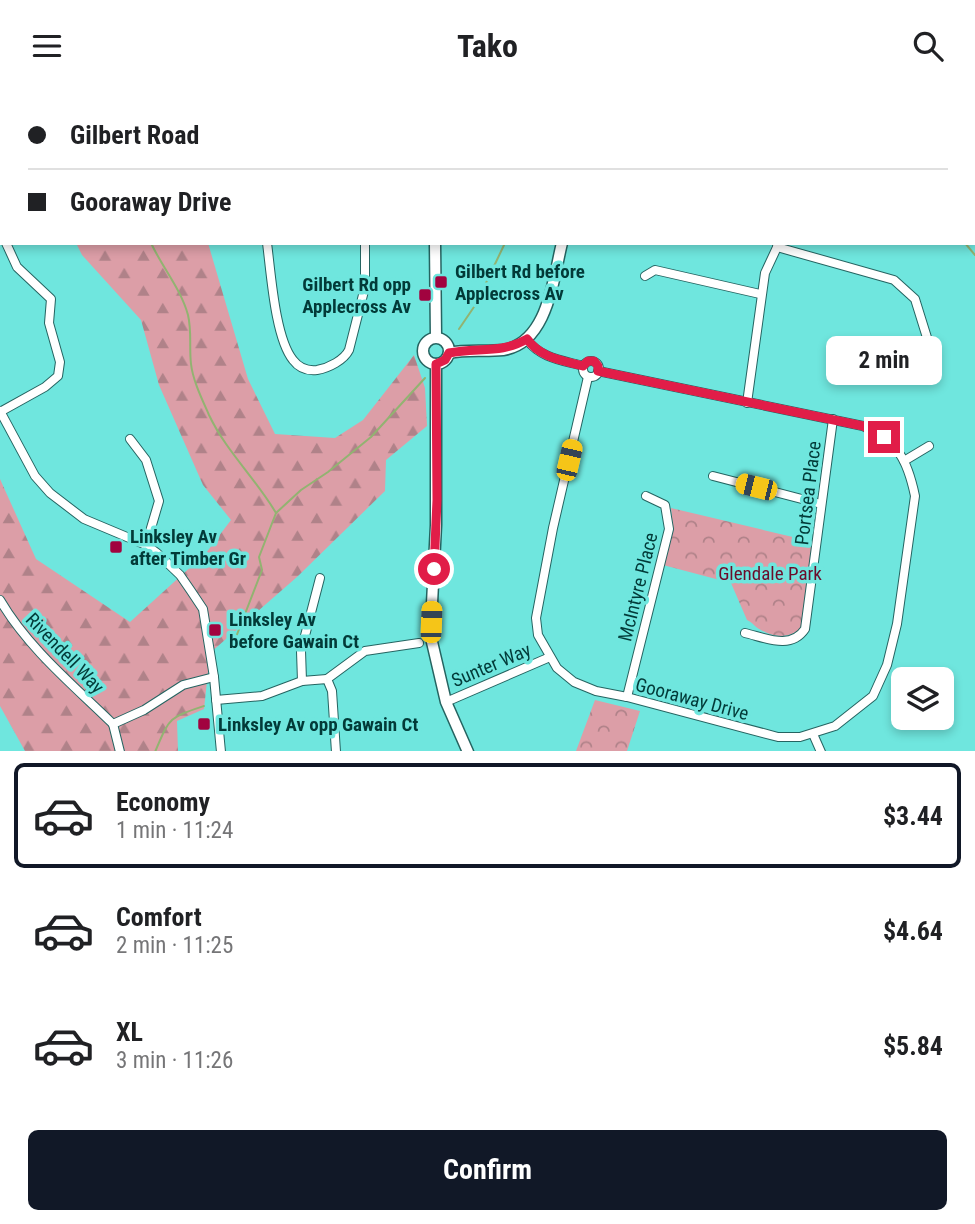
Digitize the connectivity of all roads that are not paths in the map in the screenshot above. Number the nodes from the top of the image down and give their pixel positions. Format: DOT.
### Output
graph roads {
  1 [pos="7,245"];
  2 [pos="267,245"];
  3 [pos="365,245"];
  4 [pos="435,245"];
  5 [pos="561,245"];
  6 [pos="778,245"];
  7 [pos="646,276"];
  8 [pos="760,294"];
  9 [pos="436,337"];
  10 [pos="527,339"];
  11 [pos="929,344"];
  12 [pos="449,353"];
  13 [pos="436,364"];
  14 [pos="583,366"];
  15 [pos="598,371"];
  16 [pos="588,377"];
  17 [pos="747,403"];
  18 [pos="0,412"];
  19 [pos="833,419"];
  20 [pos="130,439"];
  21 [pos="929,446"];
  22 [pos="904,461"];
  23 [pos="713,476"];
  24 [pos="646,496"];
  25 [pos="821,503"];
  26 [pos="146,545"];
  27 [pos="320,578"];
  28 [pos="0,600"];
  29 [pos="745,633"];
  30 [pos="419,643"];
  31 [pos="550,657"];
  32 [pos="214,677"];
  33 [pos="327,679"];
  34 [pos="302,681"];
  35 [pos="627,697"];
  36 [pos="216,701"];
  37 [pos="446,702"];
  38 [pos="113,724"];
  39 [pos="813,734"];
  40 [pos="120,751"];
  41 [pos="221,751"];
  42 [pos="336,751"];
  43 [pos="468,751"];
  44 [pos="821,751"];
  1 -- 18 [label="street"];
  2 -- 3 [label="street"];
  4 -- 9 [label="main road"];
  5 -- 10 [label="main road"];
  6 -- 8 [label="street"];
  6 -- 11 [label="street"];
  7 -- 8 [label="street"];
  8 -- 17 [label="street"];
  9 -- 12 [label="main road"];
  9 -- 13 [label="main road"];
  10 -- 12 [label="main road"];
  10 -- 14 [label="street"];
  12 -- 13 [label="main road"];
  13 -- 37 [label="main road"];
  14 -- 15 [label="street"];
  14 -- 16 [label="street"];
  15 -- 16 [label="street"];
  15 -- 17 [label="street, Gooraway Drive"];
  16 -- 31 [label="street, Gooraway Drive"];
  17 -- 19 [label="street, Gooraway Drive"];
  18 -- 26 [label="street"];
  19 -- 22 [label="street, Gooraway Drive"];
  19 -- 25 [label="street, Portsea Place"];
  20 -- 26 [label="street"];
  21 -- 22 [label="street"];
  22 -- 39 [label="street, Gooraway Drive"];
  23 -- 25 [label="street"];
  24 -- 35 [label="street, McIntyre Place"];
  25 -- 29 [label="street, Portsea Place"];
  26 -- 32 [label="street"];
  27 -- 34 [label="street"];
  28 -- 38 [label="street, Rivendell Way"];
  30 -- 33 [label="street"];
  31 -- 35 [label="street, Gooraway Drive"];
  31 -- 37 [label="street, Sunter Way"];
  32 -- 36 [label="street"];
  32 -- 38 [label="street"];
  33 -- 34 [label="street"];
  33 -- 42 [label="street"];
  34 -- 36 [label="street"];
  35 -- 39 [label="street, Gooraway Drive"];
  36 -- 41 [label="street"];
  37 -- 43 [label="main road"];
  38 -- 40 [label="street"];
  39 -- 44 [label="street"];
}
